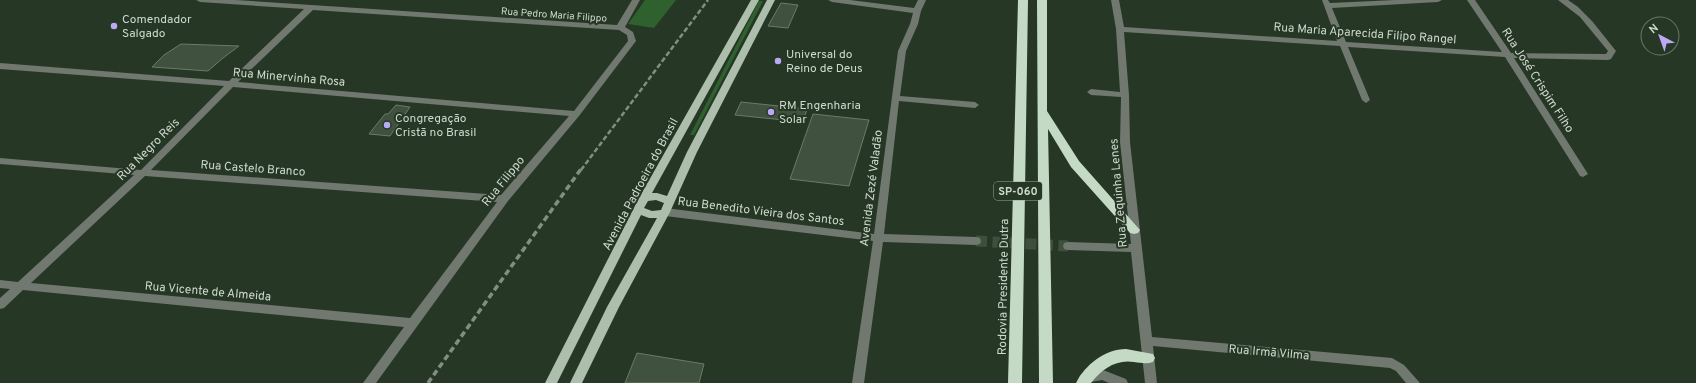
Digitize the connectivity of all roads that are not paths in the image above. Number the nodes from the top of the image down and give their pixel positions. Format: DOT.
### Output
graph roads {
  1 [pos="200,0"];
  2 [pos="636,0"];
  3 [pos="755,0"];
  4 [pos="771,0"];
  5 [pos="832,0"];
  6 [pos="922,0"];
  7 [pos="1023,0"];
  8 [pos="1042,0"];
  9 [pos="1115,0"];
  10 [pos="1438,0"];
  11 [pos="1471,0"];
  12 [pos="1562,0"];
  13 [pos="1326,3"];
  14 [pos="311,7"];
  15 [pos="917,10"];
  16 [pos="620,28"];
  17 [pos="1120,29"];
  18 [pos="1344,44"];
  19 [pos="1508,55"];
  20 [pos="0,66"];
  21 [pos="231,84"];
  22 [pos="1091,92"];
  23 [pos="1125,95"];
  24 [pos="895,98"];
  25 [pos="1366,100"];
  26 [pos="975,106"];
  27 [pos="1042,111"];
  28 [pos="576,114"];
  29 [pos="0,161"];
  30 [pos="143,173"];
  31 [pos="1583,174"];
  32 [pos="644,198"];
  33 [pos="504,199"];
  34 [pos="669,201"];
  35 [pos="639,209"];
  36 [pos="665,212"];
  37 [pos="1134,230"];
  38 [pos="878,238"];
  39 [pos="976,241"];
  40 [pos="1068,246"];
  41 [pos="1136,248"];
  42 [pos="0,284"];
  43 [pos="20,286"];
  44 [pos="0,305"];
  45 [pos="414,323"];
  46 [pos="1146,341"];
  47 [pos="1148,358"];
  48 [pos="1084,380"];
  49 [pos="370,383"];
  50 [pos="551,383"];
  51 [pos="576,383"];
  52 [pos="858,383"];
  53 [pos="1015,383"];
  54 [pos="1046,383"];
  55 [pos="1122,383"];
  56 [pos="1151,383"];
  57 [pos="1414,383"];
  1 -- 14 [label="street, Rua Pedro Maria Filippo"];
  2 -- 16 [label="street"];
  3 -- 32 [label="main road, Avenida Padroeira do Brasil"];
  4 -- 34 [label="main road"];
  5 -- 15 [label="street"];
  6 -- 15 [label="street, Avenida Zezé Valadão"];
  7 -- 53 [label="highway, Rodovia Presidente Dutra / SP-060"];
  8 -- 27 [label="highway, SP-060"];
  9 -- 17 [label="street, Rua Zequinha Lenes"];
  10 -- 13 [label="street"];
  11 -- 19 [label="street, Rua José Crispim Filho"];
  12 -- 19 [label="street, Rua Maria Aparecida Filipo Rangel"];
  13 -- 18 [label="street"];
  14 -- 16 [label="street, Rua Pedro Maria Filippo"];
  14 -- 21 [label="street, Rua Negro Reis"];
  15 -- 24 [label="street, Avenida Zezé Valadão"];
  16 -- 28 [label="street, Rua Filippo"];
  17 -- 18 [label="street, Rua Maria Aparecida Filipo Rangel"];
  17 -- 23 [label="street, Rua Zequinha Lenes"];
  18 -- 19 [label="street, Rua Maria Aparecida Filipo Rangel"];
  18 -- 25 [label="street"];
  19 -- 31 [label="street, Rua José Crispim Filho"];
  20 -- 21 [label="street, Rua Minervinha Rosa"];
  21 -- 28 [label="street, Rua Minervinha Rosa"];
  21 -- 30 [label="street, Rua Negro Reis"];
  22 -- 23 [label="street"];
  23 -- 37 [label="street, Rua Zequinha Lenes"];
  24 -- 26 [label="street"];
  24 -- 38 [label="street, Avenida Zezé Valadão"];
  27 -- 37 [label="highway"];
  27 -- 54 [label="highway, SP-060"];
  28 -- 33 [label="street, Rua Filippo"];
  29 -- 30 [label="street, Rua Castelo Branco"];
  30 -- 33 [label="street, Rua Castelo Branco"];
  30 -- 43 [label="street, Rua Negro Reis"];
  32 -- 34 [label="main road"];
  32 -- 35 [label="main road, Avenida Padroeira do Brasil"];
  33 -- 45 [label="street, Rua Filippo"];
  34 -- 36 [label="main road"];
  35 -- 36 [label="main road"];
  35 -- 50 [label="main road, Avenida Padroeira do Brasil"];
  36 -- 38 [label="street, Rua Benedito Vieira dos Santos"];
  36 -- 51 [label="main road"];
  37 -- 41 [label="street, Rua Zequinha Lenes"];
  38 -- 39 [label="street, Rua Benedito Vieira dos Santos"];
  38 -- 52 [label="street, Avenida Zezé Valadão"];
  40 -- 41 [label="street"];
  41 -- 46 [label="street, Rua Zequinha Lenes"];
  42 -- 43 [label="street, Rua Vicente de Almeida"];
  43 -- 44 [label="street, Rua Negro Reis"];
  43 -- 45 [label="street, Rua Vicente de Almeida"];
  45 -- 49 [label="street, Rua Filippo"];
  46 -- 47 [label="street, Rua Zequinha Lenes"];
  46 -- 57 [label="street, Rua Irmã Vilma"];
  47 -- 48 [label="highway"];
  47 -- 56 [label="street, Rua Zequinha Lenes"];
  48 -- 55 [label="street"];
}
